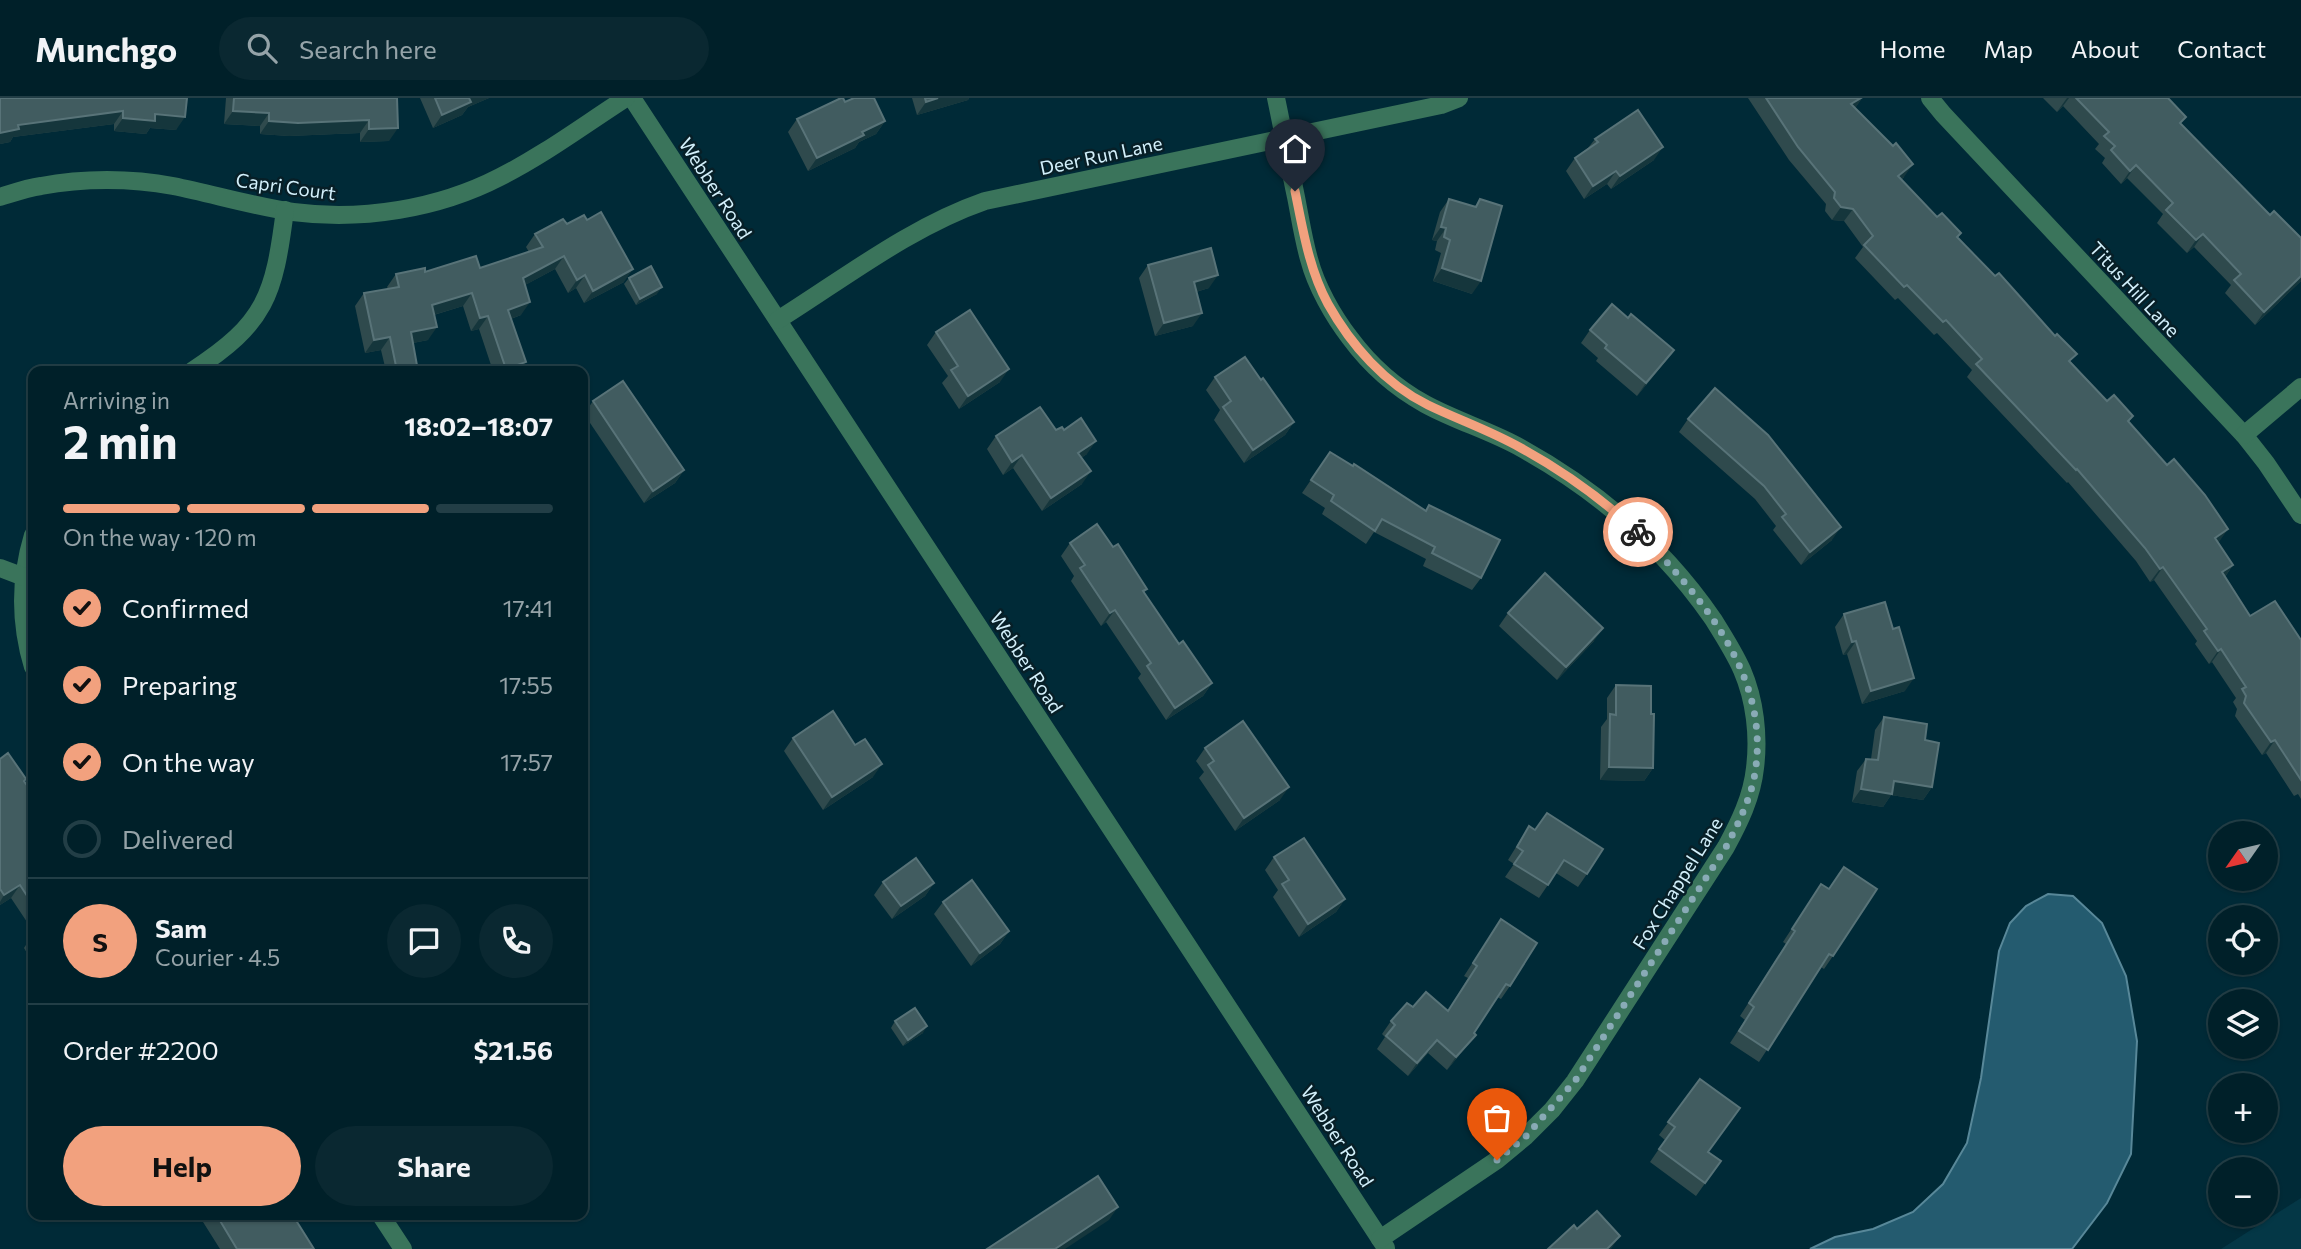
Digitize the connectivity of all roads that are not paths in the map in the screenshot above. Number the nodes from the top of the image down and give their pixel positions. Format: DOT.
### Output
graph roads {
  1 [pos="625,98"];
  2 [pos="632,98"];
  3 [pos="1276,98"];
  4 [pos="1459,98"];
  5 [pos="1930,98"];
  6 [pos="1284,138"];
  7 [pos="0,197"];
  8 [pos="285,210"];
  9 [pos="778,320"];
  10 [pos="199,366"];
  11 [pos="2301,387"];
  12 [pos="2244,435"];
  13 [pos="2301,515"];
  14 [pos="28,558"];
  15 [pos="0,568"];
  16 [pos="24,577"];
  17 [pos="28,646"];
  18 [pos="384,1220"];
  19 [pos="1383,1244"];
  20 [pos="403,1249"];
  1 -- 8 [label="street, Capri Court"];
  2 -- 9 [label="street, Webber Road"];
  3 -- 6 [label="street, Fox Chappel Lane"];
  4 -- 6 [label="street, Deer Run Lane"];
  5 -- 12 [label="street, Titus Hill Lane"];
  6 -- 9 [label="street, Deer Run Lane"];
  6 -- 19 [label="street, Fox Chappel Lane"];
  7 -- 8 [label="street, Capri Court"];
  8 -- 10 [label="street"];
  9 -- 19 [label="street, Webber Road"];
  11 -- 12 [label="street"];
  12 -- 13 [label="street, Titus Hill Lane"];
  14 -- 16 [label="street"];
  15 -- 16 [label="street"];
  16 -- 17 [label="street"];
  18 -- 20 [label="street"];
}
